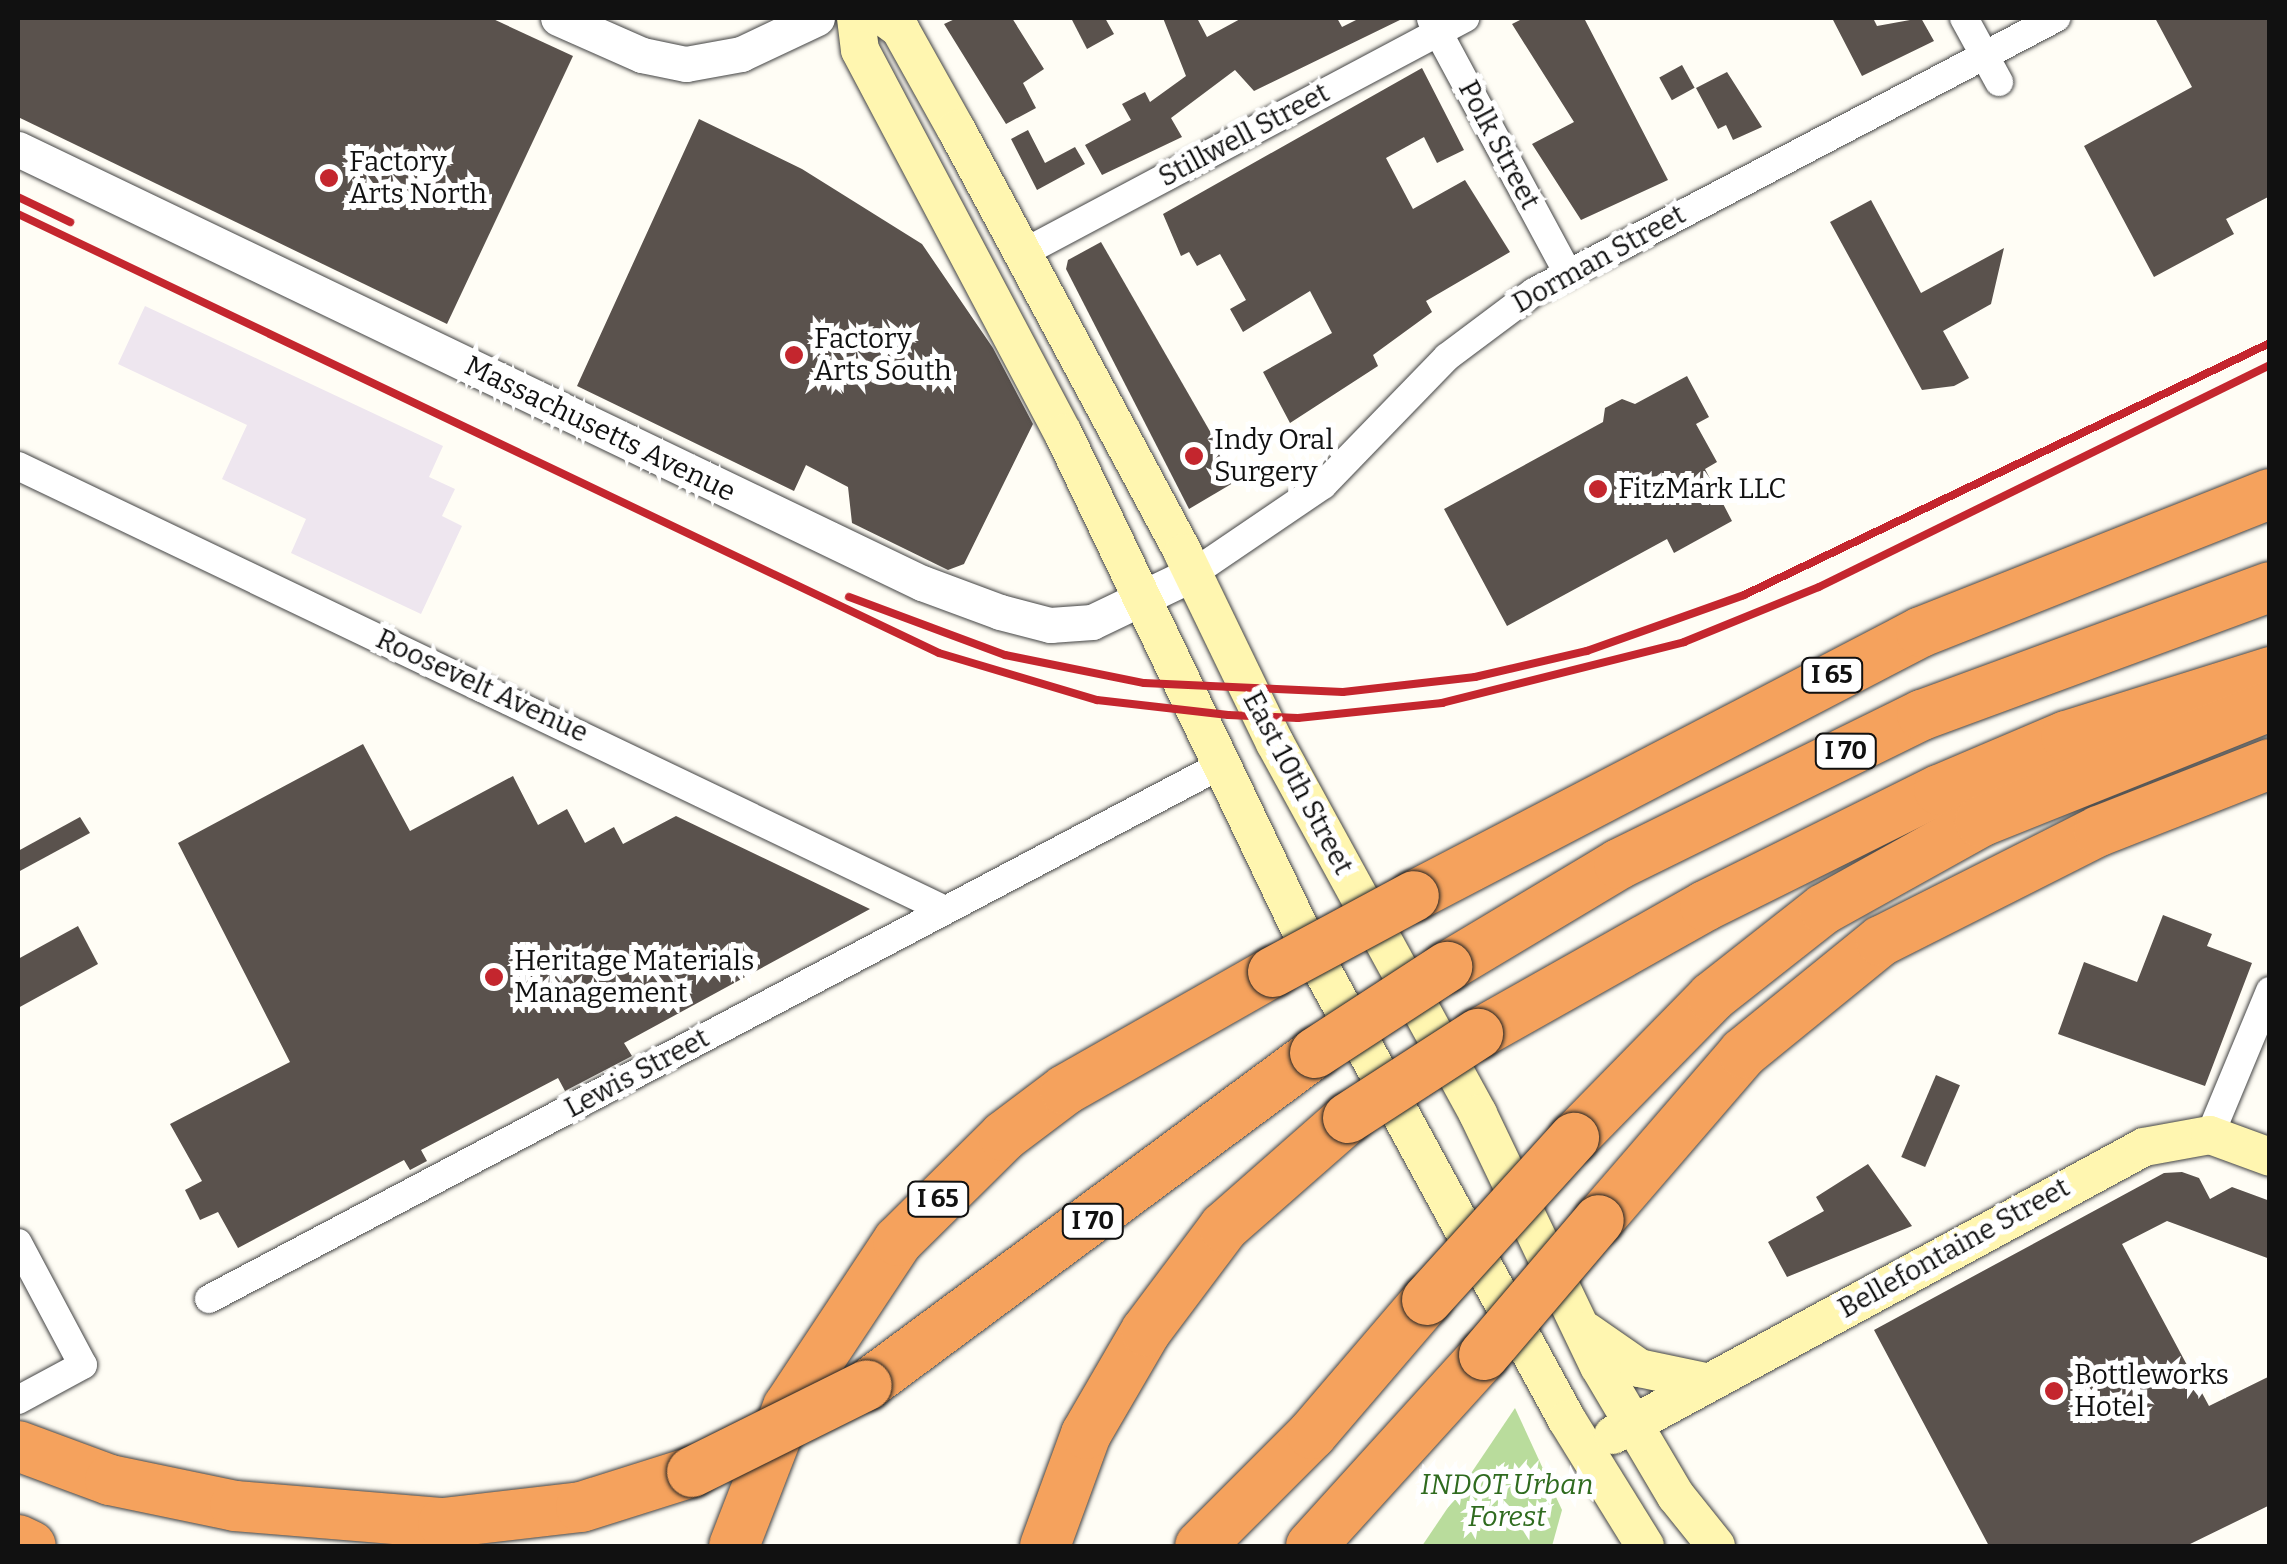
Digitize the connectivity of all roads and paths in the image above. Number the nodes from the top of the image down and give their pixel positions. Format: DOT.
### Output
graph roads {
  1 [pos="558,18"];
  2 [pos="817,18"];
  3 [pos="856,18"];
  4 [pos="885,18"];
  5 [pos="1464,18"];
  6 [pos="1964,18"];
  7 [pos="2056,18"];
  8 [pos="1434,25"];
  9 [pos="1984,54"];
  10 [pos="1999,82"];
  11 [pos="18,149"];
  12 [pos="1023,254"];
  13 [pos="1568,273"];
  14 [pos="18,466"];
  15 [pos="2270,494"];
  16 [pos="1192,574"];
  17 [pos="2270,587"];
  18 [pos="1144,598"];
  19 [pos="2270,672"];
  20 [pos="2270,706"];
  21 [pos="1223,764"];
  22 [pos="2270,764"];
  23 [pos="946,910"];
  24 [pos="2270,991"];
  25 [pos="2210,1135"];
  26 [pos="2270,1157"];
  27 [pos="18,1243"];
  28 [pos="209,1299"];
  29 [pos="1579,1325"];
  30 [pos="1484,1355"];
  31 [pos="1705,1382"];
  32 [pos="18,1400"];
  33 [pos="1632,1424"];
  34 [pos="18,1446"];
  35 [pos="1585,1451"];
  36 [pos="18,1540"];
  37 [pos="31,1546"];
  38 [pos="734,1546"];
  39 [pos="1044,1546"];
  40 [pos="1200,1546"];
  41 [pos="1311,1546"];
  42 [pos="1358,1546"];
  43 [pos="1645,1546"];
  44 [pos="1716,1546"];
  1 -- 2 [label="street"];
  3 -- 18 [label="main road, East 10th Street"];
  4 -- 12 [label="main road, East 10th Street"];
  5 -- 8 [label="street, Stillwell Street"];
  6 -- 9 [label="street"];
  7 -- 9 [label="street, Dorman Street"];
  8 -- 12 [label="street, Stillwell Street"];
  8 -- 13 [label="street, Polk Street"];
  9 -- 10 [label="street"];
  9 -- 13 [label="street, Dorman Street"];
  11 -- 18 [label="street, Massachusetts Avenue"];
  12 -- 16 [label="main road, East 10th Street"];
  13 -- 16 [label="street, Dorman Street"];
  14 -- 23 [label="street, Roosevelt Avenue"];
  15 -- 38 [label="highway, I 65, bridge"];
  16 -- 18 [label="street, Massachusetts Avenue"];
  16 -- 29 [label="main road, East 10th Street"];
  17 -- 34 [label="highway, I 70, bridge"];
  18 -- 21 [label="main road, East 10th Street"];
  19 -- 39 [label="highway, bridge"];
  20 -- 40 [label="highway, bridge"];
  21 -- 23 [label="street, Lewis Street"];
  21 -- 35 [label="main road, East 10th Street"];
  22 -- 30 [label="highway, bridge"];
  23 -- 28 [label="street, Lewis Street"];
  24 -- 25 [label="street"];
  25 -- 26 [label="main road"];
  25 -- 31 [label="main road, Bellefontaine Street"];
  27 -- 32 [label="street"];
  29 -- 31 [label="main road"];
  29 -- 33 [label="main road, East 10th Street"];
  30 -- 41 [label="highway"];
  30 -- 42 [label="highway"];
  31 -- 33 [label="main road, Bellefontaine Street"];
  33 -- 35 [label="main road, Bellefontaine Street"];
  33 -- 44 [label="main road, East 10th Street"];
  35 -- 43 [label="main road, East 10th Street"];
  36 -- 37 [label="highway"];
}
